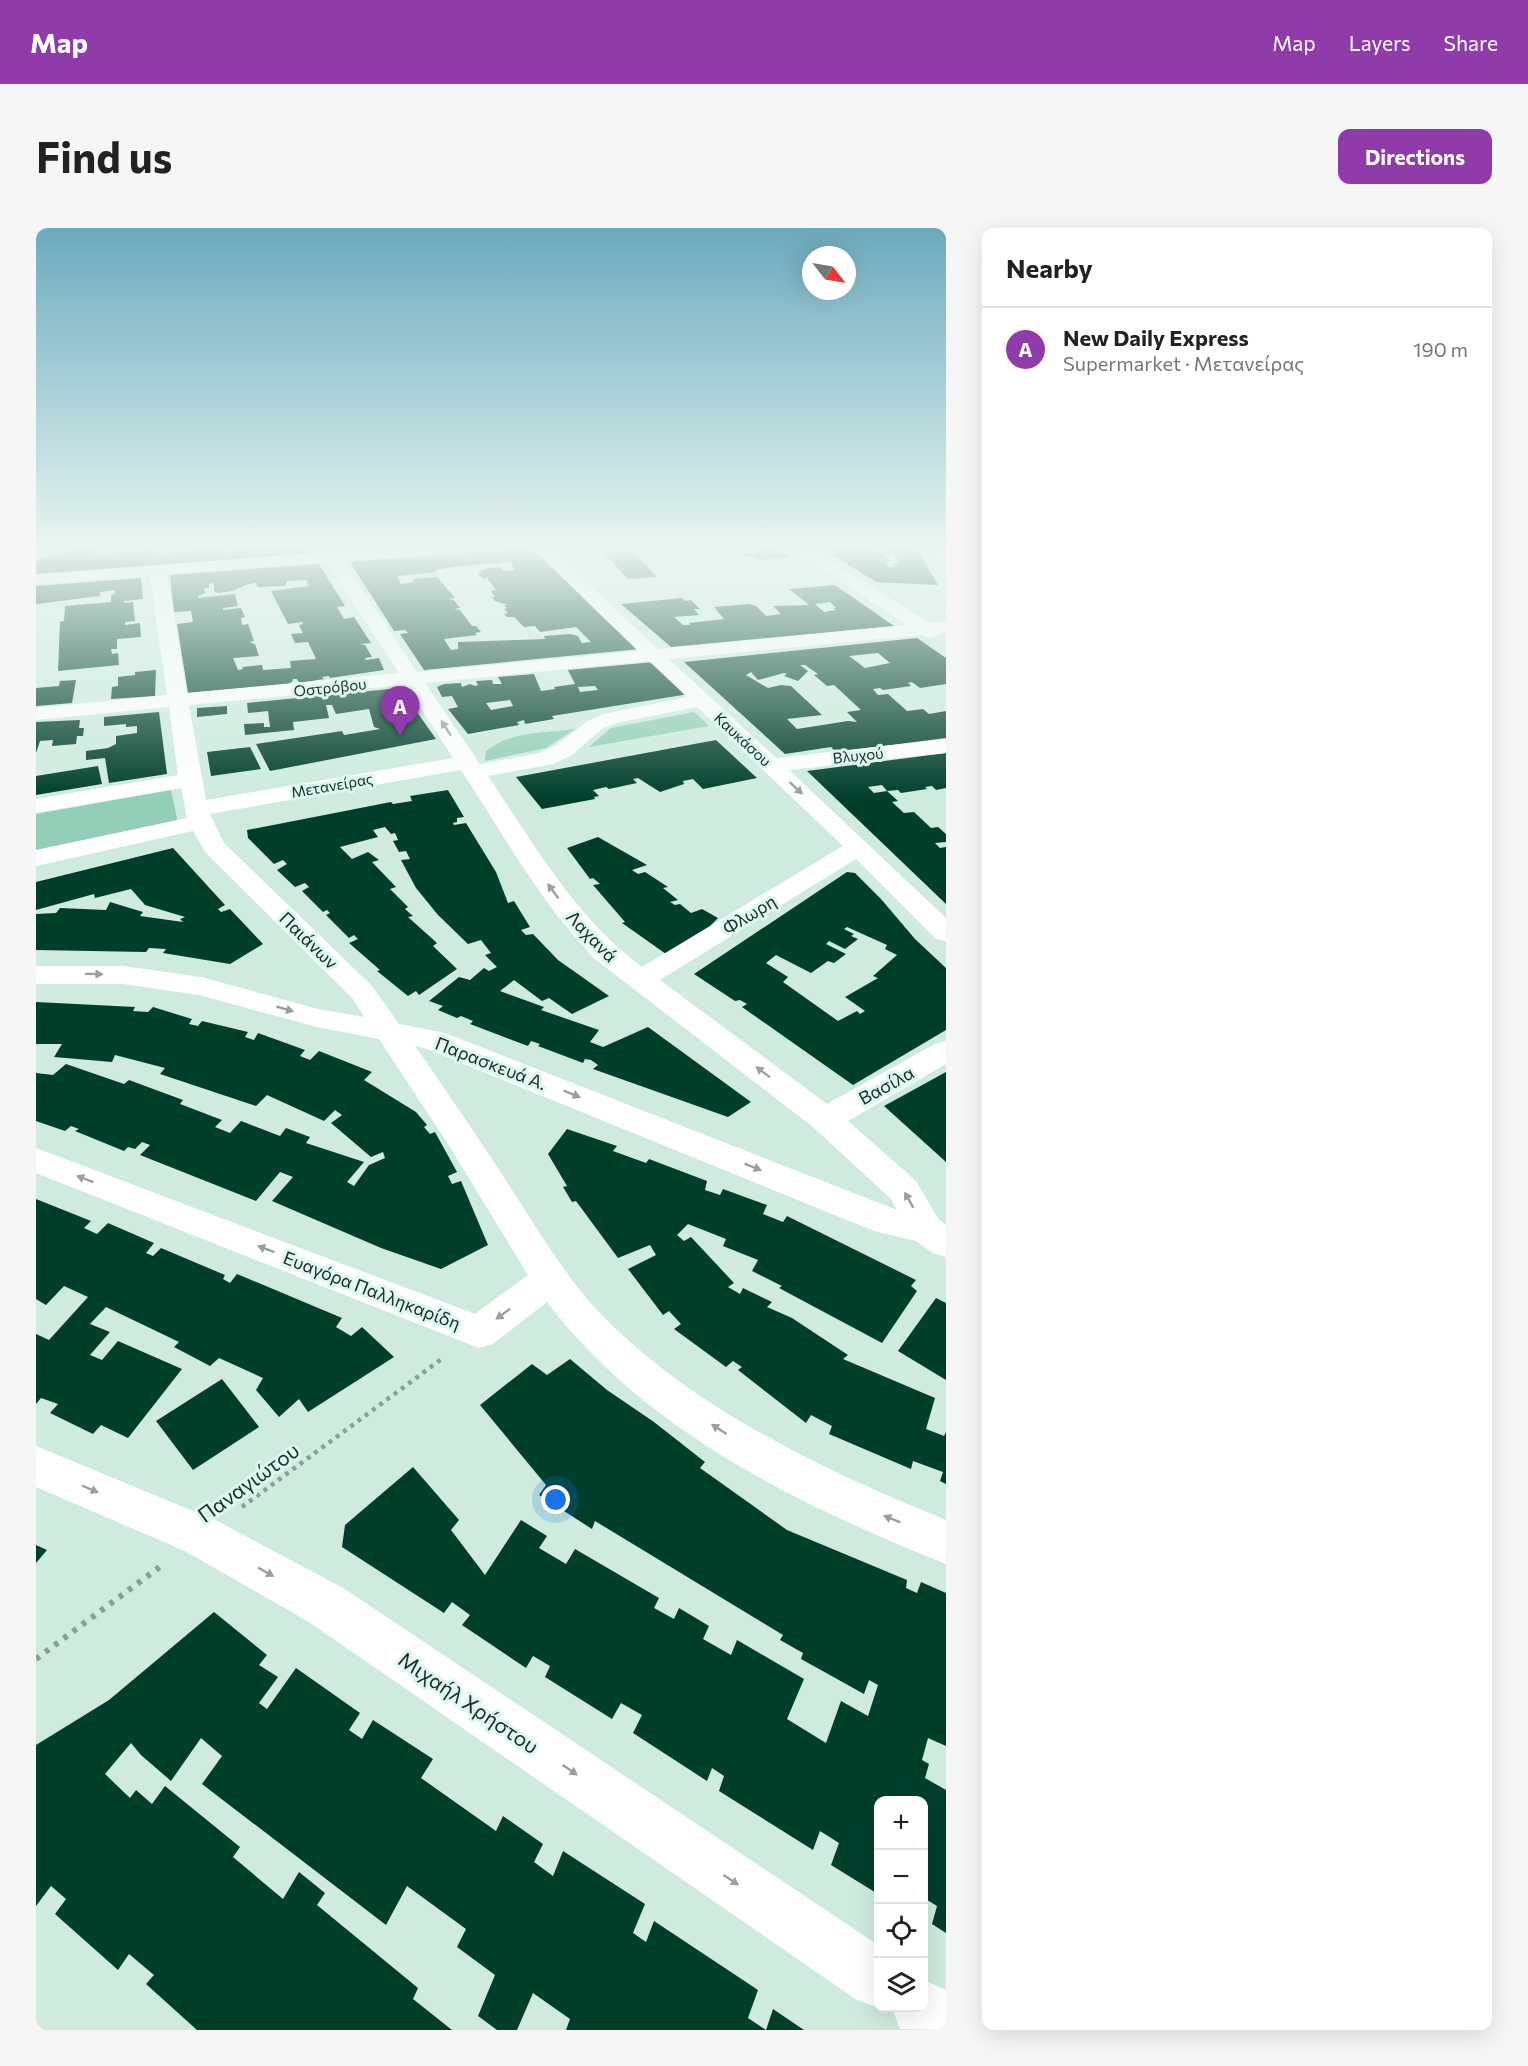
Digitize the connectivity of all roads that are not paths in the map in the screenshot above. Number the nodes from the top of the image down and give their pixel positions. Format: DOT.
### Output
graph roads {
  1 [pos="167,631"];
  2 [pos="382,631"];
  3 [pos="628,631"];
  4 [pos="903,631"];
  5 [pos="929,631"];
  6 [pos="946,638"];
  7 [pos="654,656"];
  8 [pos="414,679"];
  9 [pos="702,700"];
  10 [pos="178,702"];
  11 [pos="36,714"];
  12 [pos="946,746"];
  13 [pos="771,765"];
  14 [pos="470,767"];
  15 [pos="190,780"];
  16 [pos="36,806"];
  17 [pos="198,816"];
  18 [pos="858,847"];
  19 [pos="36,858"];
  20 [pos="946,933"];
  21 [pos="36,975"];
  22 [pos="640,980"];
  23 [pos="388,1030"];
  24 [pos="946,1051"];
  25 [pos="825,1119"];
  26 [pos="36,1160"];
  27 [pos="936,1237"];
  28 [pos="550,1279"];
  29 [pos="36,1466"];
  30 [pos="946,1542"];
  31 [pos="874,1976"];
  32 [pos="928,2012"];
  33 [pos="946,2025"];
  1 -- 10 [label="street, Παιάνων"];
  2 -- 8 [label="street, Λαχανά"];
  3 -- 7 [label="street, Καυκάσου"];
  4 -- 7 [label="street, Οστρόβου"];
  5 -- 6 [label="street"];
  7 -- 8 [label="street, Οστρόβου"];
  7 -- 9 [label="street, Καυκάσου"];
  8 -- 10 [label="street, Οστρόβου"];
  14 -- 8 [label="street, Λαχανά, one-way"];
  9 -- 13 [label="street, Καυκάσου"];
  9 -- 14 [label="street, Μετανείρας"];
  10 -- 11 [label="street, Οστρόβου"];
  10 -- 15 [label="street, Παιάνων"];
  12 -- 13 [label="street, Βλυχού"];
  13 -- 18 [label="street, Καυκάσου, one-way"];
  14 -- 17 [label="street, Μετανείρας"];
  22 -- 14 [label="street, Λαχανά, one-way"];
  15 -- 16 [label="street"];
  15 -- 17 [label="street, Παιάνων"];
  17 -- 19 [label="street, Μετανείρας"];
  17 -- 23 [label="street, Παιάνων"];
  18 -- 20 [label="street, Καυκάσου"];
  18 -- 22 [label="street, Φλωρη"];
  21 -- 23 [label="street, Παρασκευά Α., one-way"];
  25 -- 22 [label="street, Λαχανά, one-way"];
  23 -- 27 [label="street, Παρασκευά Α., one-way"];
  23 -- 28 [label="street, Παιάνων"];
  24 -- 25 [label="street, Βασίλα"];
  27 -- 25 [label="street, Λαχανά, one-way"];
  28 -- 26 [label="street, Ευαγόρα Παλληκαρίδη, one-way"];
  30 -- 28 [label="street, one-way"];
  29 -- 31 [label="street, Μιχαήλ Χρήστου, one-way"];
  32 -- 33 [label="street"];
}
